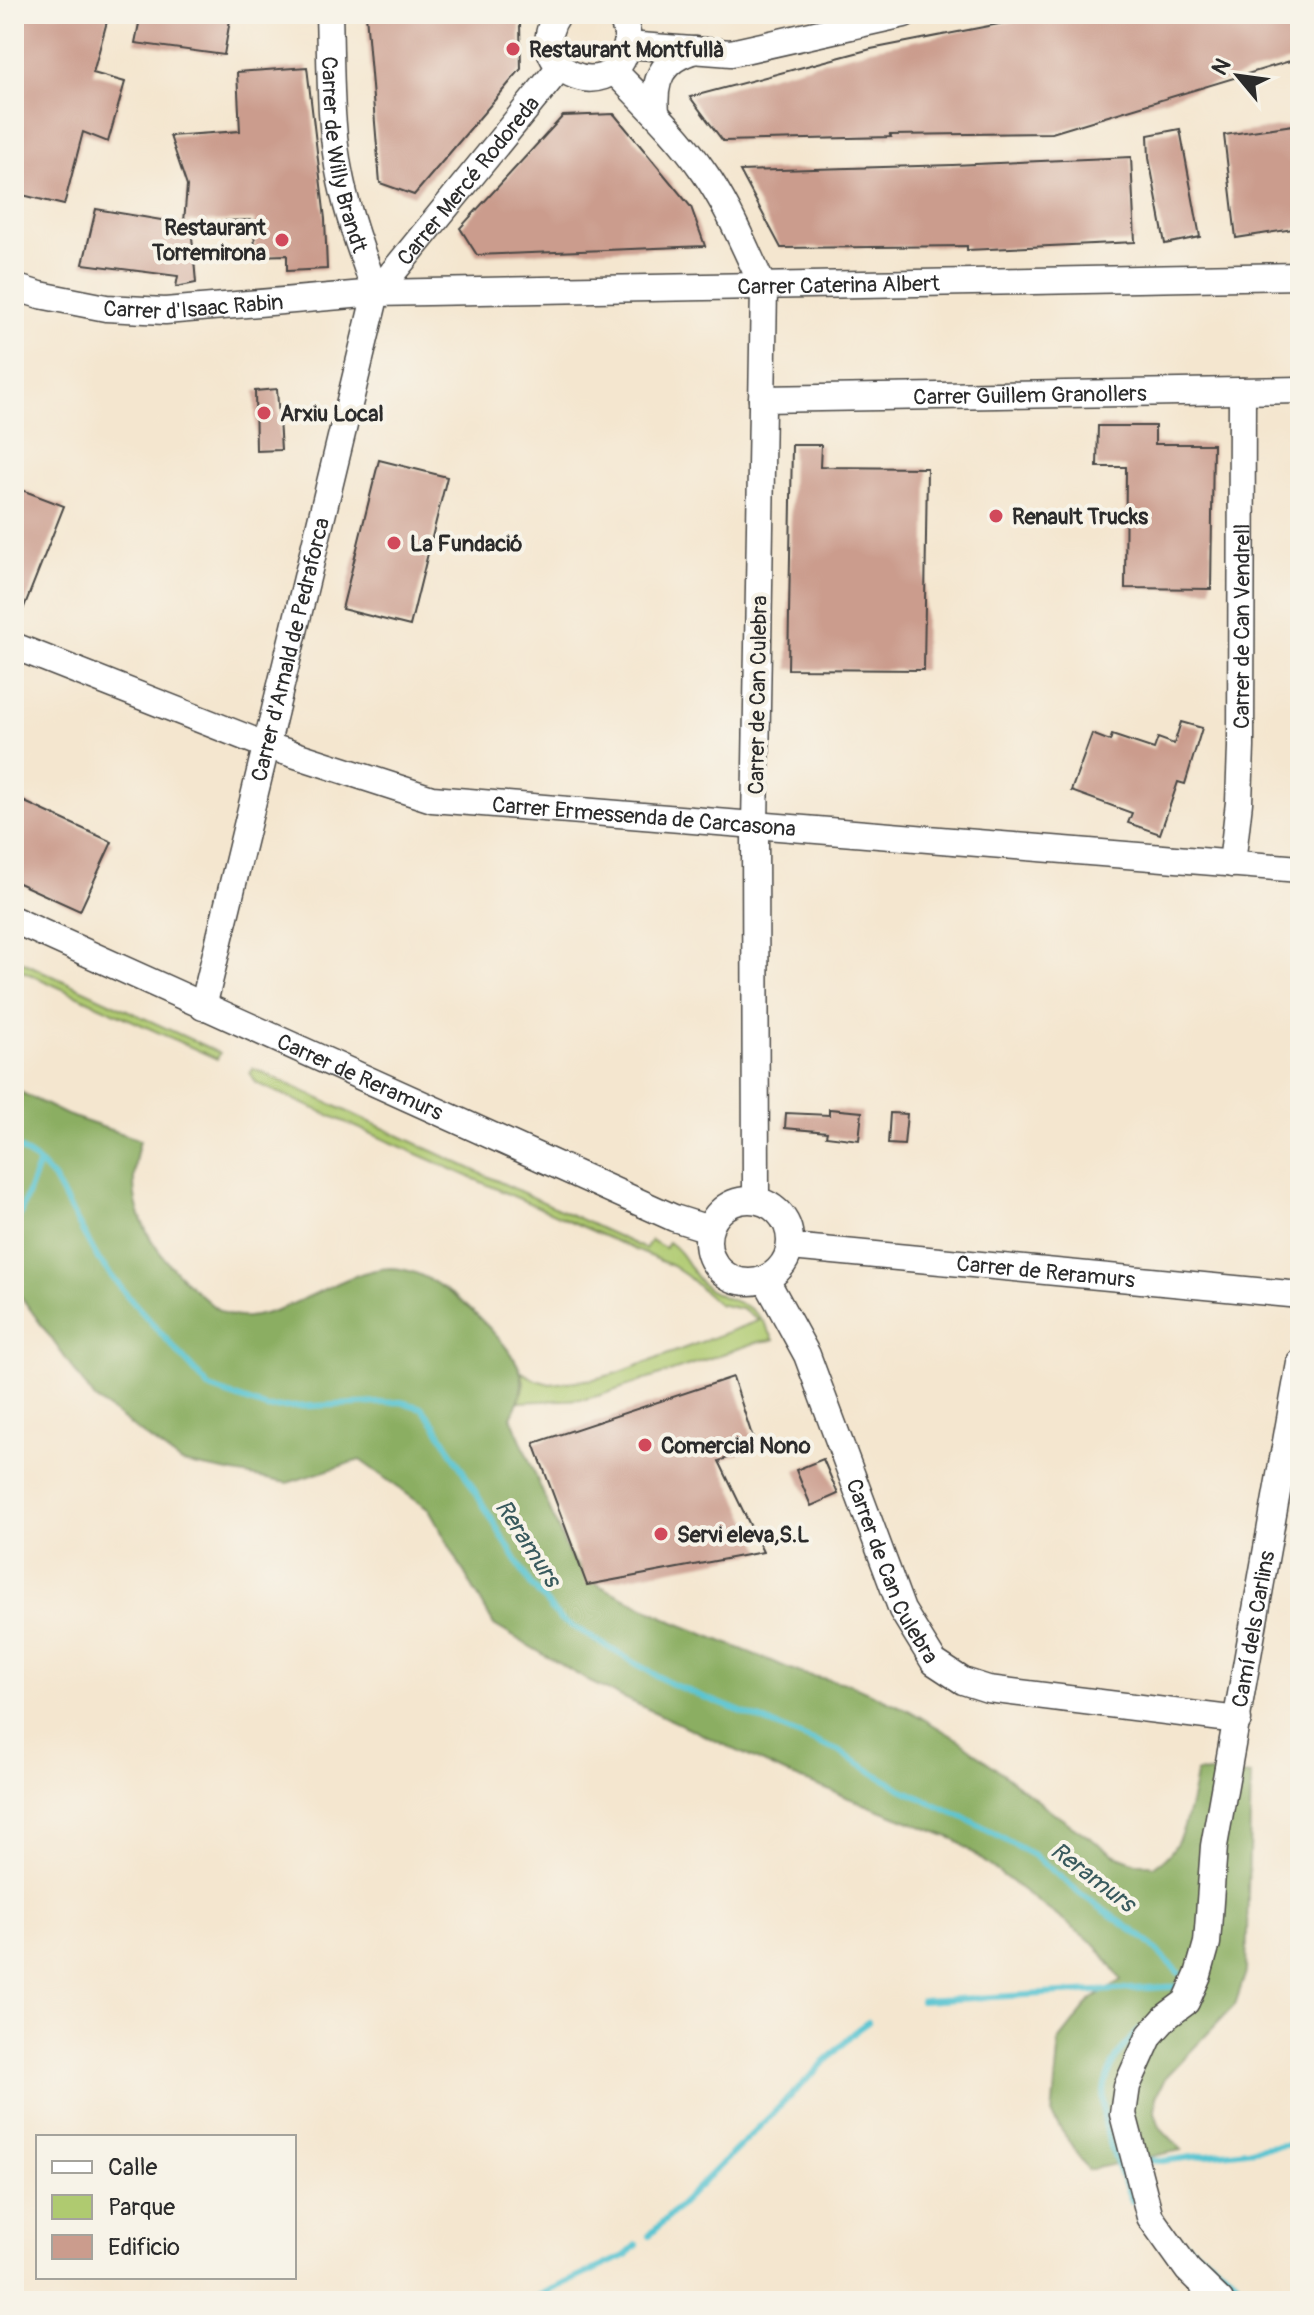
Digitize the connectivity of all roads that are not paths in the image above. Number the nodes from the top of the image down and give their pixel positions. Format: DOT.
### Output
graph roads {
  1 [pos="329,14"];
  2 [pos="557,14"];
  3 [pos="619,14"];
  4 [pos="904,14"];
  5 [pos="627,45"];
  6 [pos="697,49"];
  7 [pos="560,67"];
  8 [pos="613,70"];
  9 [pos="656,113"];
  10 [pos="1300,276"];
  11 [pos="14,287"];
  12 [pos="764,288"];
  13 [pos="376,293"];
  14 [pos="1300,390"];
  15 [pos="1242,391"];
  16 [pos="762,399"];
  17 [pos="14,646"];
  18 [pos="265,745"];
  19 [pos="755,826"];
  20 [pos="1232,864"];
  21 [pos="1300,869"];
  22 [pos="14,920"];
  23 [pos="203,1007"];
  24 [pos="756,1199"];
  25 [pos="709,1229"];
  26 [pos="791,1247"];
  27 [pos="766,1280"];
  28 [pos="1300,1295"];
  29 [pos="1300,1363"];
  30 [pos="1238,1720"];
  31 [pos="1220,2301"];
  1 -- 13 [label="street, Carrer de Willy Brandt"];
  2 -- 7 [label="street"];
  3 -- 5 [label="street"];
  4 -- 6 [label="street"];
  5 -- 6 [label="street"];
  5 -- 8 [label="street"];
  6 -- 9 [label="street"];
  7 -- 8 [label="street"];
  7 -- 13 [label="street, Carrer Mercé Rodoreda"];
  8 -- 9 [label="street"];
  9 -- 12 [label="street"];
  10 -- 12 [label="street, Carrer Caterina Albert"];
  11 -- 13 [label="street, Carrer d'Isaac Rabin"];
  12 -- 13 [label="street, Carrer Caterina Albert"];
  12 -- 16 [label="street, Carrer de Can Culebra"];
  13 -- 18 [label="street, Carrer d'Arnald de Pedraforca"];
  14 -- 15 [label="street, Carrer Guillem Granollers"];
  15 -- 16 [label="street, Carrer Guillem Granollers"];
  15 -- 20 [label="street, Carrer de Can Vendrell"];
  16 -- 19 [label="street, Carrer de Can Culebra"];
  17 -- 18 [label="street, Carrer Ermessenda de Carcasona"];
  18 -- 19 [label="street, Carrer Ermessenda de Carcasona"];
  18 -- 23 [label="street, Carrer d'Arnald de Pedraforca"];
  19 -- 20 [label="street, Carrer Ermessenda de Carcasona"];
  19 -- 24 [label="street, Carrer de Can Culebra"];
  20 -- 21 [label="street, Carrer Ermessenda de Carcasona"];
  22 -- 23 [label="street, Carrer de Reramurs"];
  23 -- 25 [label="street, Carrer de Reramurs"];
  24 -- 25 [label="street"];
  24 -- 26 [label="street"];
  25 -- 27 [label="street"];
  26 -- 27 [label="street"];
  26 -- 28 [label="street, Carrer de Reramurs"];
  27 -- 30 [label="street, Carrer de Can Culebra"];
  29 -- 30 [label="street, Camí dels Carlins"];
  30 -- 31 [label="street, Camí dels Carlins"];
}
